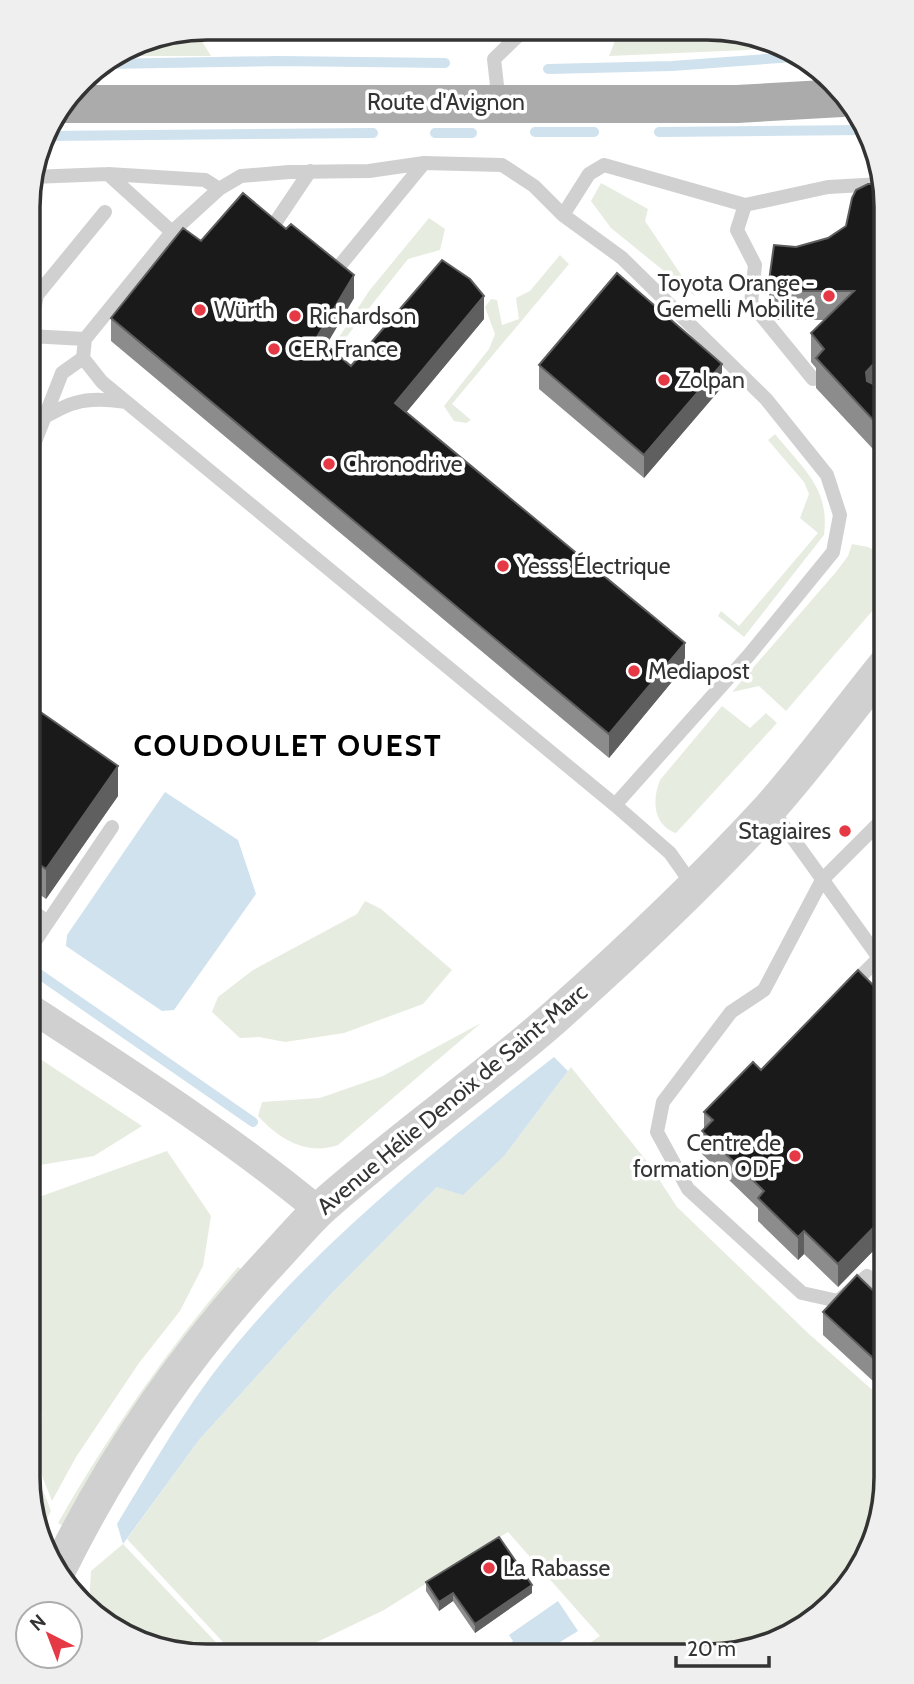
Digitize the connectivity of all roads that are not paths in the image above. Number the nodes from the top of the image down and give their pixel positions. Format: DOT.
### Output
graph roads {
  1 [pos="514,40"];
  2 [pos="831,96"];
  3 [pos="499,103"];
  4 [pos="76,104"];
  5 [pos="424,163"];
  6 [pos="310,171"];
  7 [pos="108,174"];
  8 [pos="44,177"];
  9 [pos="872,185"];
  10 [pos="219,189"];
  11 [pos="745,205"];
  12 [pos="105,212"];
  13 [pos="563,215"];
  14 [pos="271,229"];
  15 [pos="172,232"];
  16 [pos="337,268"];
  17 [pos="40,291"];
  18 [pos="40,336"];
  19 [pos="85,339"];
  20 [pos="83,358"];
  21 [pos="813,379"];
  22 [pos="126,402"];
  23 [pos="40,414"];
  24 [pos="40,419"];
  25 [pos="874,679"];
  26 [pos="615,805"];
  27 [pos="771,807"];
  28 [pos="112,827"];
  29 [pos="874,828"];
  30 [pos="822,880"];
  31 [pos="694,887"];
  32 [pos="40,917"];
  33 [pos="48,922"];
  34 [pos="40,934"];
  35 [pos="873,950"];
  36 [pos="873,969"];
  37 [pos="841,997"];
  38 [pos="40,1014"];
  39 [pos="318,1210"];
  40 [pos="873,1281"];
  41 [pos="63,1561"];
  1 -- 3 [label="lane"];
  2 -- 3 [label="main road, Route d'Avignon"];
  3 -- 4 [label="main road, Route d'Avignon"];
  5 -- 6 [label="lane"];
  5 -- 13 [label="lane"];
  5 -- 16 [label="lane"];
  6 -- 10 [label="lane"];
  6 -- 14 [label="lane"];
  7 -- 8 [label="lane"];
  7 -- 10 [label="lane"];
  7 -- 15 [label="lane"];
  9 -- 11 [label="lane"];
  10 -- 15 [label="lane"];
  11 -- 13 [label="lane"];
  11 -- 21 [label="lane"];
  12 -- 17 [label="lane"];
  13 -- 26 [label="lane"];
  15 -- 19 [label="lane"];
  18 -- 19 [label="lane"];
  19 -- 20 [label="lane"];
  20 -- 22 [label="lane"];
  20 -- 23 [label="lane"];
  22 -- 24 [label="lane"];
  22 -- 26 [label="lane"];
  25 -- 27 [label="street, Avenue Hélie Denoix de Saint-Marc"];
  26 -- 31 [label="lane"];
  27 -- 30 [label="lane"];
  27 -- 31 [label="street, Avenue Hélie Denoix de Saint-Marc"];
  28 -- 33 [label="lane"];
  29 -- 30 [label="lane"];
  30 -- 35 [label="lane"];
  30 -- 40 [label="lane"];
  31 -- 39 [label="street, Avenue Hélie Denoix de Saint-Marc"];
  32 -- 33 [label="lane"];
  33 -- 34 [label="lane"];
  36 -- 37 [label="lane"];
  38 -- 39 [label="street"];
  39 -- 41 [label="street, Avenue Hélie Denoix de Saint-Marc"];
}
